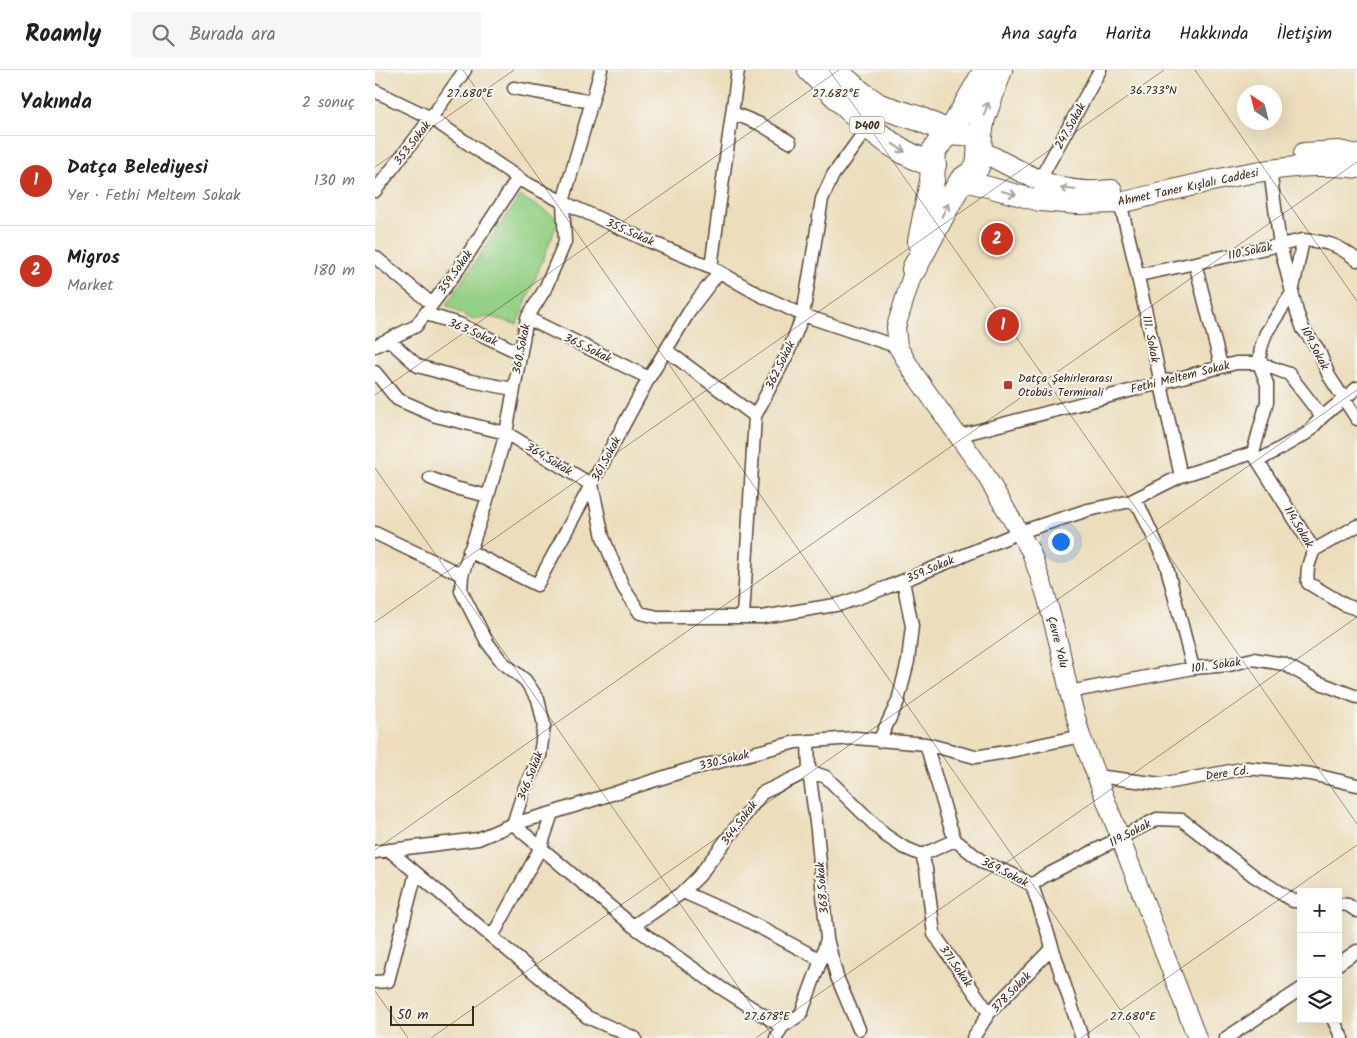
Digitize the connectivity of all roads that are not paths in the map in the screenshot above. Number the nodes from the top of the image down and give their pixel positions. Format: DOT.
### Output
graph roads {
  1 [pos="465,70"];
  2 [pos="601,70"];
  3 [pos="738,70"];
  4 [pos="810,70"];
  5 [pos="834,70"];
  6 [pos="986,70"];
  7 [pos="1000,70"];
  8 [pos="1101,70"];
  9 [pos="514,88"];
  10 [pos="375,91"];
  11 [pos="592,102"];
  12 [pos="733,113"];
  13 [pos="431,118"];
  14 [pos="868,126"];
  15 [pos="950,133"];
  16 [pos="790,142"];
  17 [pos="979,150"];
  18 [pos="1357,155"];
  19 [pos="934,165"];
  20 [pos="1357,168"];
  21 [pos="1270,170"];
  22 [pos="518,178"];
  23 [pos="962,180"];
  24 [pos="1039,181"];
  25 [pos="375,191"];
  26 [pos="563,202"];
  27 [pos="1120,203"];
  28 [pos="1303,240"];
  29 [pos="1281,245"];
  30 [pos="375,257"];
  31 [pos="1357,260"];
  32 [pos="1195,263"];
  33 [pos="914,269"];
  34 [pos="715,270"];
  35 [pos="1139,275"];
  36 [pos="1292,292"];
  37 [pos="429,309"];
  38 [pos="803,315"];
  39 [pos="527,318"];
  40 [pos="389,340"];
  41 [pos="375,346"];
  42 [pos="898,348"];
  43 [pos="666,350"];
  44 [pos="520,353"];
  45 [pos="1259,363"];
  46 [pos="1221,366"];
  47 [pos="375,372"];
  48 [pos="649,378"];
  49 [pos="1159,382"];
  50 [pos="1357,388"];
  51 [pos="513,389"];
  52 [pos="1345,399"];
  53 [pos="755,416"];
  54 [pos="1322,417"];
  55 [pos="1357,419"];
  56 [pos="506,433"];
  57 [pos="957,436"];
  58 [pos="1255,457"];
  59 [pos="1181,476"];
  60 [pos="430,478"];
  61 [pos="592,485"];
  62 [pos="488,496"];
  63 [pos="1131,501"];
  64 [pos="1357,526"];
  65 [pos="1020,532"];
  66 [pos="375,534"];
  67 [pos="1314,550"];
  68 [pos="469,551"];
  69 [pos="462,575"];
  70 [pos="903,581"];
  71 [pos="1357,609"];
  72 [pos="743,617"];
  73 [pos="1193,668"];
  74 [pos="1069,692"];
  75 [pos="1357,697"];
  76 [pos="1081,736"];
  77 [pos="879,740"];
  78 [pos="808,741"];
  79 [pos="926,744"];
  80 [pos="809,771"];
  81 [pos="1096,776"];
  82 [pos="1357,785"];
  83 [pos="552,813"];
  84 [pos="513,824"];
  85 [pos="1120,838"];
  86 [pos="955,840"];
  87 [pos="541,847"];
  88 [pos="389,850"];
  89 [pos="375,852"];
  90 [pos="922,855"];
  91 [pos="416,873"];
  92 [pos="1033,885"];
  93 [pos="683,892"];
  94 [pos="1297,901"];
  95 [pos="1342,904"];
  96 [pos="1357,911"];
  97 [pos="633,926"];
  98 [pos="492,937"];
  99 [pos="827,939"];
  100 [pos="1052,948"];
  101 [pos="1357,952"];
  102 [pos="821,960"];
  103 [pos="1342,961"];
  104 [pos="375,982"];
  105 [pos="1297,992"];
  106 [pos="989,1013"];
  107 [pos="1335,1023"];
  108 [pos="859,1029"];
  109 [pos="779,1032"];
  110 [pos="635,1038"];
  111 [pos="973,1038"];
  112 [pos="1082,1038"];
  113 [pos="1197,1038"];
  114 [pos="1226,1038"];
  115 [pos="1342,1038"];
  1 -- 13 [label="street, 353.Sokak"];
  2 -- 11 [label="street, 360.Sokak"];
  3 -- 12 [label="street, 361.Sokak"];
  4 -- 14 [label="highway, D400"];
  5 -- 15 [label="highway, D400"];
  6 -- 15 [label="highway"];
  17 -- 7 [label="highway, one-way"];
  8 -- 24 [label="street, 247.Sokak"];
  9 -- 11 [label="street"];
  10 -- 13 [label="street, 355.Sokak"];
  11 -- 26 [label="street, 360.Sokak"];
  12 -- 16 [label="street"];
  12 -- 34 [label="street, 361.Sokak"];
  13 -- 22 [label="street, 355.Sokak"];
  13 -- 25 [label="street, 353.Sokak"];
  14 -- 19 [label="highway, D400, one-way"];
  14 -- 38 [label="street, 362.Sokak"];
  15 -- 17 [label="highway, D400"];
  15 -- 19 [label="highway"];
  17 -- 23 [label="highway"];
  17 -- 24 [label="main road, Ahmet Taner Kışlalı Caddesi"];
  18 -- 24 [label="main road, Ahmet Taner Kışlalı Caddesi, one-way"];
  19 -- 23 [label="highway, D400"];
  19 -- 33 [label="highway"];
  20 -- 21 [label="main road, Ahmet Taner Kışlalı Caddesi"];
  21 -- 27 [label="main road, Ahmet Taner Kışlalı Caddesi"];
  21 -- 29 [label="street, 109.Sokak"];
  22 -- 26 [label="street, 355.Sokak"];
  22 -- 37 [label="street, 359.Sokak"];
  23 -- 27 [label="main road, Ahmet Taner Kışlalı Caddesi, one-way"];
  33 -- 23 [label="highway, one-way"];
  26 -- 34 [label="street, 355.Sokak"];
  26 -- 39 [label="street, 360.Sokak"];
  27 -- 35 [label="street, 111. Sokak"];
  28 -- 29 [label="street, 110.Sokak"];
  28 -- 31 [label="street, 110.Sokak"];
  28 -- 36 [label="street, 109.Sokak"];
  29 -- 32 [label="street, 110.Sokak"];
  29 -- 36 [label="street, 109.Sokak"];
  30 -- 37 [label="street"];
  32 -- 35 [label="street, 110.Sokak"];
  32 -- 46 [label="street"];
  33 -- 42 [label="street, Çevre Yolu"];
  34 -- 38 [label="street, 355.Sokak"];
  34 -- 43 [label="street, 361.Sokak"];
  35 -- 49 [label="street, 111. Sokak"];
  36 -- 45 [label="street, 109.Sokak"];
  36 -- 52 [label="street, 109.Sokak"];
  37 -- 40 [label="street, 359.Sokak"];
  37 -- 44 [label="street, 363.Sokak"];
  38 -- 42 [label="street, 355.Sokak"];
  38 -- 53 [label="street, 362.Sokak"];
  39 -- 44 [label="street, 360.Sokak"];
  39 -- 48 [label="street, 365.Sokak"];
  40 -- 41 [label="street, 359.Sokak"];
  40 -- 51 [label="street"];
  42 -- 57 [label="street, Çevre Yolu"];
  43 -- 48 [label="street, 361.Sokak"];
  43 -- 53 [label="street"];
  44 -- 51 [label="street, 360.Sokak"];
  45 -- 46 [label="street, Fethi Meltem Sokak"];
  45 -- 54 [label="street"];
  45 -- 58 [label="street"];
  46 -- 49 [label="street, Fethi Meltem Sokak"];
  47 -- 56 [label="street, 364.Sokak"];
  48 -- 61 [label="street, 361.Sokak"];
  49 -- 57 [label="street, Fethi Meltem Sokak"];
  49 -- 59 [label="street, 111. Sokak"];
  50 -- 52 [label="street, 359.Sokak"];
  51 -- 56 [label="street, 360.Sokak"];
  52 -- 54 [label="street, 359.Sokak"];
  52 -- 55 [label="street, 109.Sokak"];
  53 -- 72 [label="street, 362.Sokak"];
  54 -- 58 [label="street, 359.Sokak"];
  56 -- 61 [label="street, 364.Sokak"];
  56 -- 62 [label="street, 360.Sokak"];
  57 -- 65 [label="street, Çevre Yolu"];
  58 -- 59 [label="street, 359.Sokak"];
  58 -- 67 [label="street, 114.Sokak"];
  59 -- 63 [label="street, 359.Sokak"];
  60 -- 62 [label="street"];
  61 -- 68 [label="street, 361.Sokak"];
  61 -- 72 [label="street, 359.Sokak"];
  62 -- 68 [label="street, 360.Sokak"];
  63 -- 65 [label="street, 359.Sokak"];
  63 -- 73 [label="street"];
  64 -- 67 [label="street"];
  65 -- 70 [label="street, 359.Sokak"];
  65 -- 74 [label="street, Çevre Yolu"];
  66 -- 69 [label="street"];
  67 -- 71 [label="street, 114.Sokak"];
  68 -- 69 [label="street, 360.Sokak"];
  69 -- 84 [label="street, 346.Sokak"];
  70 -- 72 [label="street, 359.Sokak"];
  70 -- 77 [label="street"];
  73 -- 74 [label="street, 101. Sokak"];
  73 -- 75 [label="street, 101. Sokak"];
  74 -- 76 [label="street, Çevre Yolu"];
  76 -- 79 [label="street, 330.Sokak"];
  76 -- 81 [label="street, Çevre Yolu"];
  77 -- 78 [label="street, 330.Sokak"];
  77 -- 79 [label="street, 330.Sokak"];
  78 -- 80 [label="street, 368.Sokak"];
  78 -- 83 [label="street, 330.Sokak"];
  79 -- 86 [label="street"];
  80 -- 90 [label="street"];
  80 -- 93 [label="street, 344.Sokak"];
  80 -- 99 [label="street, 368.Sokak"];
  81 -- 82 [label="street, Dere Cd."];
  81 -- 85 [label="street, Çevre Yolu"];
  83 -- 84 [label="street, 330.Sokak"];
  83 -- 87 [label="street"];
  84 -- 87 [label="street"];
  84 -- 88 [label="street, 330.Sokak"];
  85 -- 92 [label="street, 119.Sokak"];
  85 -- 94 [label="street, 119.Sokak"];
  85 -- 113 [label="street, Çevre Yolu"];
  86 -- 90 [label="street"];
  86 -- 92 [label="street, 369.Sokak"];
  87 -- 97 [label="street"];
  87 -- 98 [label="street"];
  88 -- 89 [label="street, 330.Sokak"];
  88 -- 91 [label="street"];
  90 -- 106 [label="street, 371.Sokak"];
  91 -- 98 [label="street"];
  91 -- 104 [label="street"];
  92 -- 100 [label="street, 369.Sokak"];
  93 -- 97 [label="street, 344.Sokak"];
  93 -- 102 [label="street"];
  95 -- 96 [label="street"];
  97 -- 109 [label="street"];
  98 -- 110 [label="street"];
  99 -- 102 [label="street"];
  99 -- 108 [label="street, 368.Sokak"];
  100 -- 106 [label="street, 378.Sokak"];
  100 -- 112 [label="street, 369.Sokak"];
  101 -- 103 [label="street"];
  102 -- 109 [label="street"];
  105 -- 114 [label="street"];
  106 -- 111 [label="street, 378.Sokak"];
  107 -- 115 [label="street"];
}
